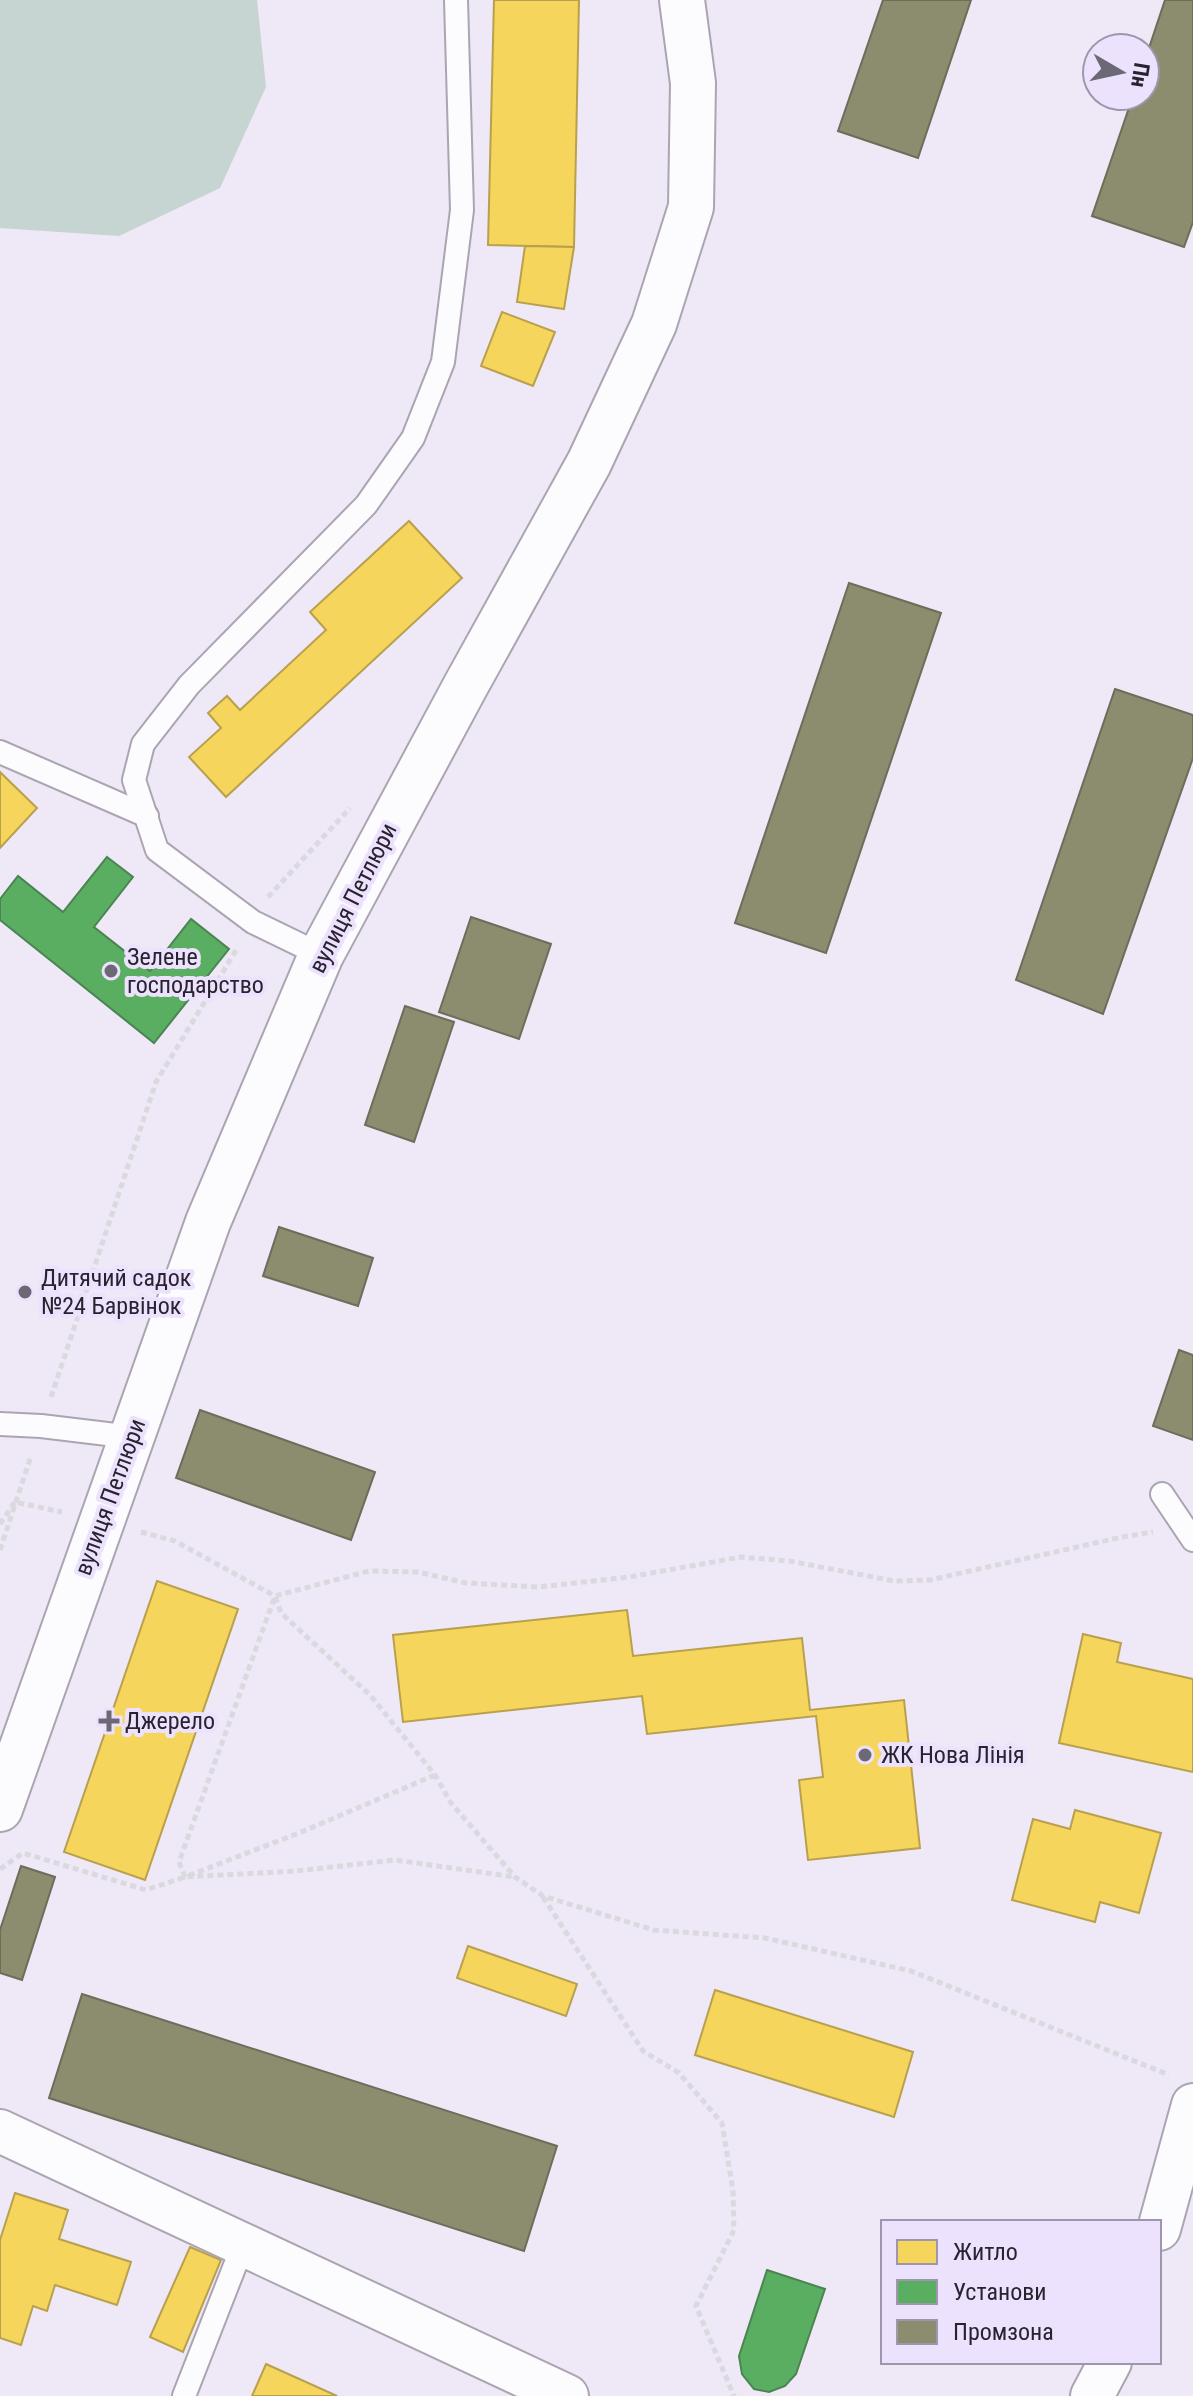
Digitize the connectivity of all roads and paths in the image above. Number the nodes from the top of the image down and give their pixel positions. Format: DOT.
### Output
graph roads {
  1 [pos="456,0"];
  2 [pos="682,0"];
  3 [pos="0,752"];
  4 [pos="358,799"];
  5 [pos="147,816"];
  6 [pos="253,922"];
  7 [pos="321,955"];
  8 [pos="0,1424"];
  9 [pos="41,1426"];
  10 [pos="132,1437"];
  11 [pos="1162,1494"];
  12 [pos="15,1502"];
  13 [pos="102,1520"];
  14 [pos="0,1524"];
  15 [pos="1188,1534"];
  16 [pos="0,1550"];
  17 [pos="275,1596"];
  18 [pos="435,1775"];
  19 [pos="0,1809"];
  20 [pos="0,1869"];
  21 [pos="185,1877"];
  22 [pos="515,1877"];
  23 [pos="543,1896"];
  24 [pos="1186,2092"];
  25 [pos="0,2131"];
  26 [pos="1186,2156"];
  27 [pos="1161,2224"];
  28 [pos="243,2245"];
  29 [pos="1109,2364"];
  30 [pos="184,2396"];
  31 [pos="567,2396"];
  32 [pos="734,2396"];
  33 [pos="1092,2396"];
  1 -- 5 [label="lane"];
  2 -- 7 [label="main road, вулиця Петлюри"];
  3 -- 5 [label="lane"];
  4 -- 6 [label="path"];
  5 -- 6 [label="lane"];
  6 -- 7 [label="lane"];
  6 -- 9 [label="path"];
  7 -- 10 [label="main road, вулиця Петлюри"];
  8 -- 9 [label="lane"];
  9 -- 10 [label="lane"];
  9 -- 12 [label="path"];
  10 -- 13 [label="main road, вулиця Петлюри"];
  11 -- 15 [label="lane"];
  12 -- 13 [label="path"];
  12 -- 14 [label="path"];
  12 -- 16 [label="path"];
  13 -- 17 [label="path"];
  13 -- 19 [label="main road, вулиця Петлюри"];
  15 -- 17 [label="path"];
  17 -- 18 [label="path"];
  17 -- 21 [label="path"];
  18 -- 21 [label="path"];
  18 -- 22 [label="path"];
  20 -- 21 [label="path"];
  21 -- 22 [label="path"];
  22 -- 23 [label="path"];
  23 -- 24 [label="path"];
  23 -- 32 [label="path"];
  24 -- 26 [label="street"];
  25 -- 28 [label="street"];
  26 -- 27 [label="street"];
  28 -- 30 [label="lane"];
  28 -- 31 [label="street"];
  29 -- 33 [label="street"];
}
